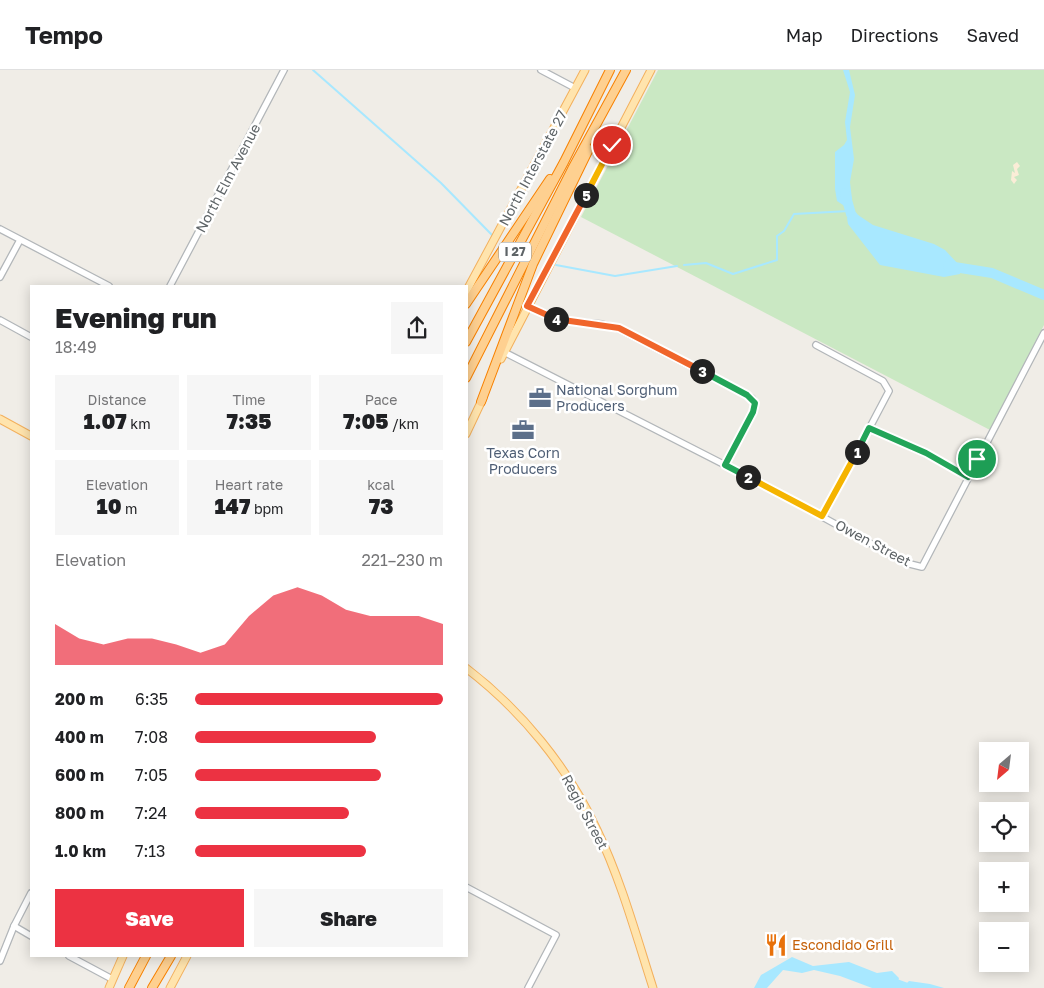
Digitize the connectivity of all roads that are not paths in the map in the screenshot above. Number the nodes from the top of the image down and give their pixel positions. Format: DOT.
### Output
graph roads {
  1 [pos="284,70"];
  2 [pos="541,70"];
  3 [pos="585,70"];
  4 [pos="610,70"];
  5 [pos="626,70"];
  6 [pos="651,70"];
  7 [pos="575,88"];
  8 [pos="609,103"];
  9 [pos="564,162"];
  10 [pos="0,229"];
  11 [pos="20,240"];
  12 [pos="0,277"];
  13 [pos="107,285"];
  14 [pos="171,285"];
  15 [pos="468,288"];
  16 [pos="468,301"];
  17 [pos="527,306"];
  18 [pos="0,320"];
  19 [pos="1044,333"];
  20 [pos="30,336"];
  21 [pos="468,338"];
  22 [pos="816,345"];
  23 [pos="504,352"];
  24 [pos="468,374"];
  25 [pos="481,402"];
  26 [pos="0,419"];
  27 [pos="869,428"];
  28 [pos="468,430"];
  29 [pos="30,435"];
  30 [pos="725,465"];
  31 [pos="968,477"];
  32 [pos="822,516"];
  33 [pos="468,670"];
  34 [pos="468,889"];
  35 [pos="30,895"];
  36 [pos="14,926"];
  37 [pos="30,935"];
  38 [pos="71,957"];
  39 [pos="123,957"];
  40 [pos="140,957"];
  41 [pos="145,957"];
  42 [pos="166,957"];
  43 [pos="170,957"];
  44 [pos="187,957"];
  45 [pos="0,961"];
  46 [pos="112,979"];
  47 [pos="109,988"];
  48 [pos="129,988"];
  49 [pos="151,988"];
  50 [pos="170,988"];
  51 [pos="528,988"];
  52 [pos="653,988"];
  1 -- 14 [label="street, North Elm Avenue"];
  2 -- 7 [label="street"];
  3 -- 7 [label="main road, North Interstate 27"];
  4 -- 9 [label="highway, I 27"];
  5 -- 8 [label="highway, I 27"];
  6 -- 17 [label="main road"];
  7 -- 15 [label="main road, North Interstate 27"];
  8 -- 24 [label="highway, I 27"];
  8 -- 25 [label="highway"];
  9 -- 16 [label="highway"];
  9 -- 21 [label="highway, I 27"];
  10 -- 11 [label="street"];
  11 -- 12 [label="street"];
  11 -- 13 [label="street"];
  17 -- 23 [label="main road"];
  17 -- 30 [label="street"];
  18 -- 20 [label="street"];
  19 -- 31 [label="street"];
  22 -- 27 [label="street"];
  23 -- 25 [label="main road"];
  23 -- 30 [label="street, Owen Street"];
  25 -- 28 [label="main road"];
  26 -- 29 [label="main road"];
  27 -- 31 [label="street"];
  27 -- 32 [label="street"];
  30 -- 32 [label="street, Owen Street"];
  31 -- 32 [label="street, Owen Street"];
  33 -- 52 [label="main road, Regis Street"];
  34 -- 51 [label="street"];
  35 -- 36 [label="street"];
  36 -- 37 [label="street"];
  36 -- 45 [label="street"];
  38 -- 46 [label="street"];
  39 -- 46 [label="main road"];
  40 -- 48 [label="highway"];
  41 -- 48 [label="highway"];
  42 -- 49 [label="highway"];
  43 -- 49 [label="highway"];
  44 -- 50 [label="main road"];
  46 -- 47 [label="main road"];
}
